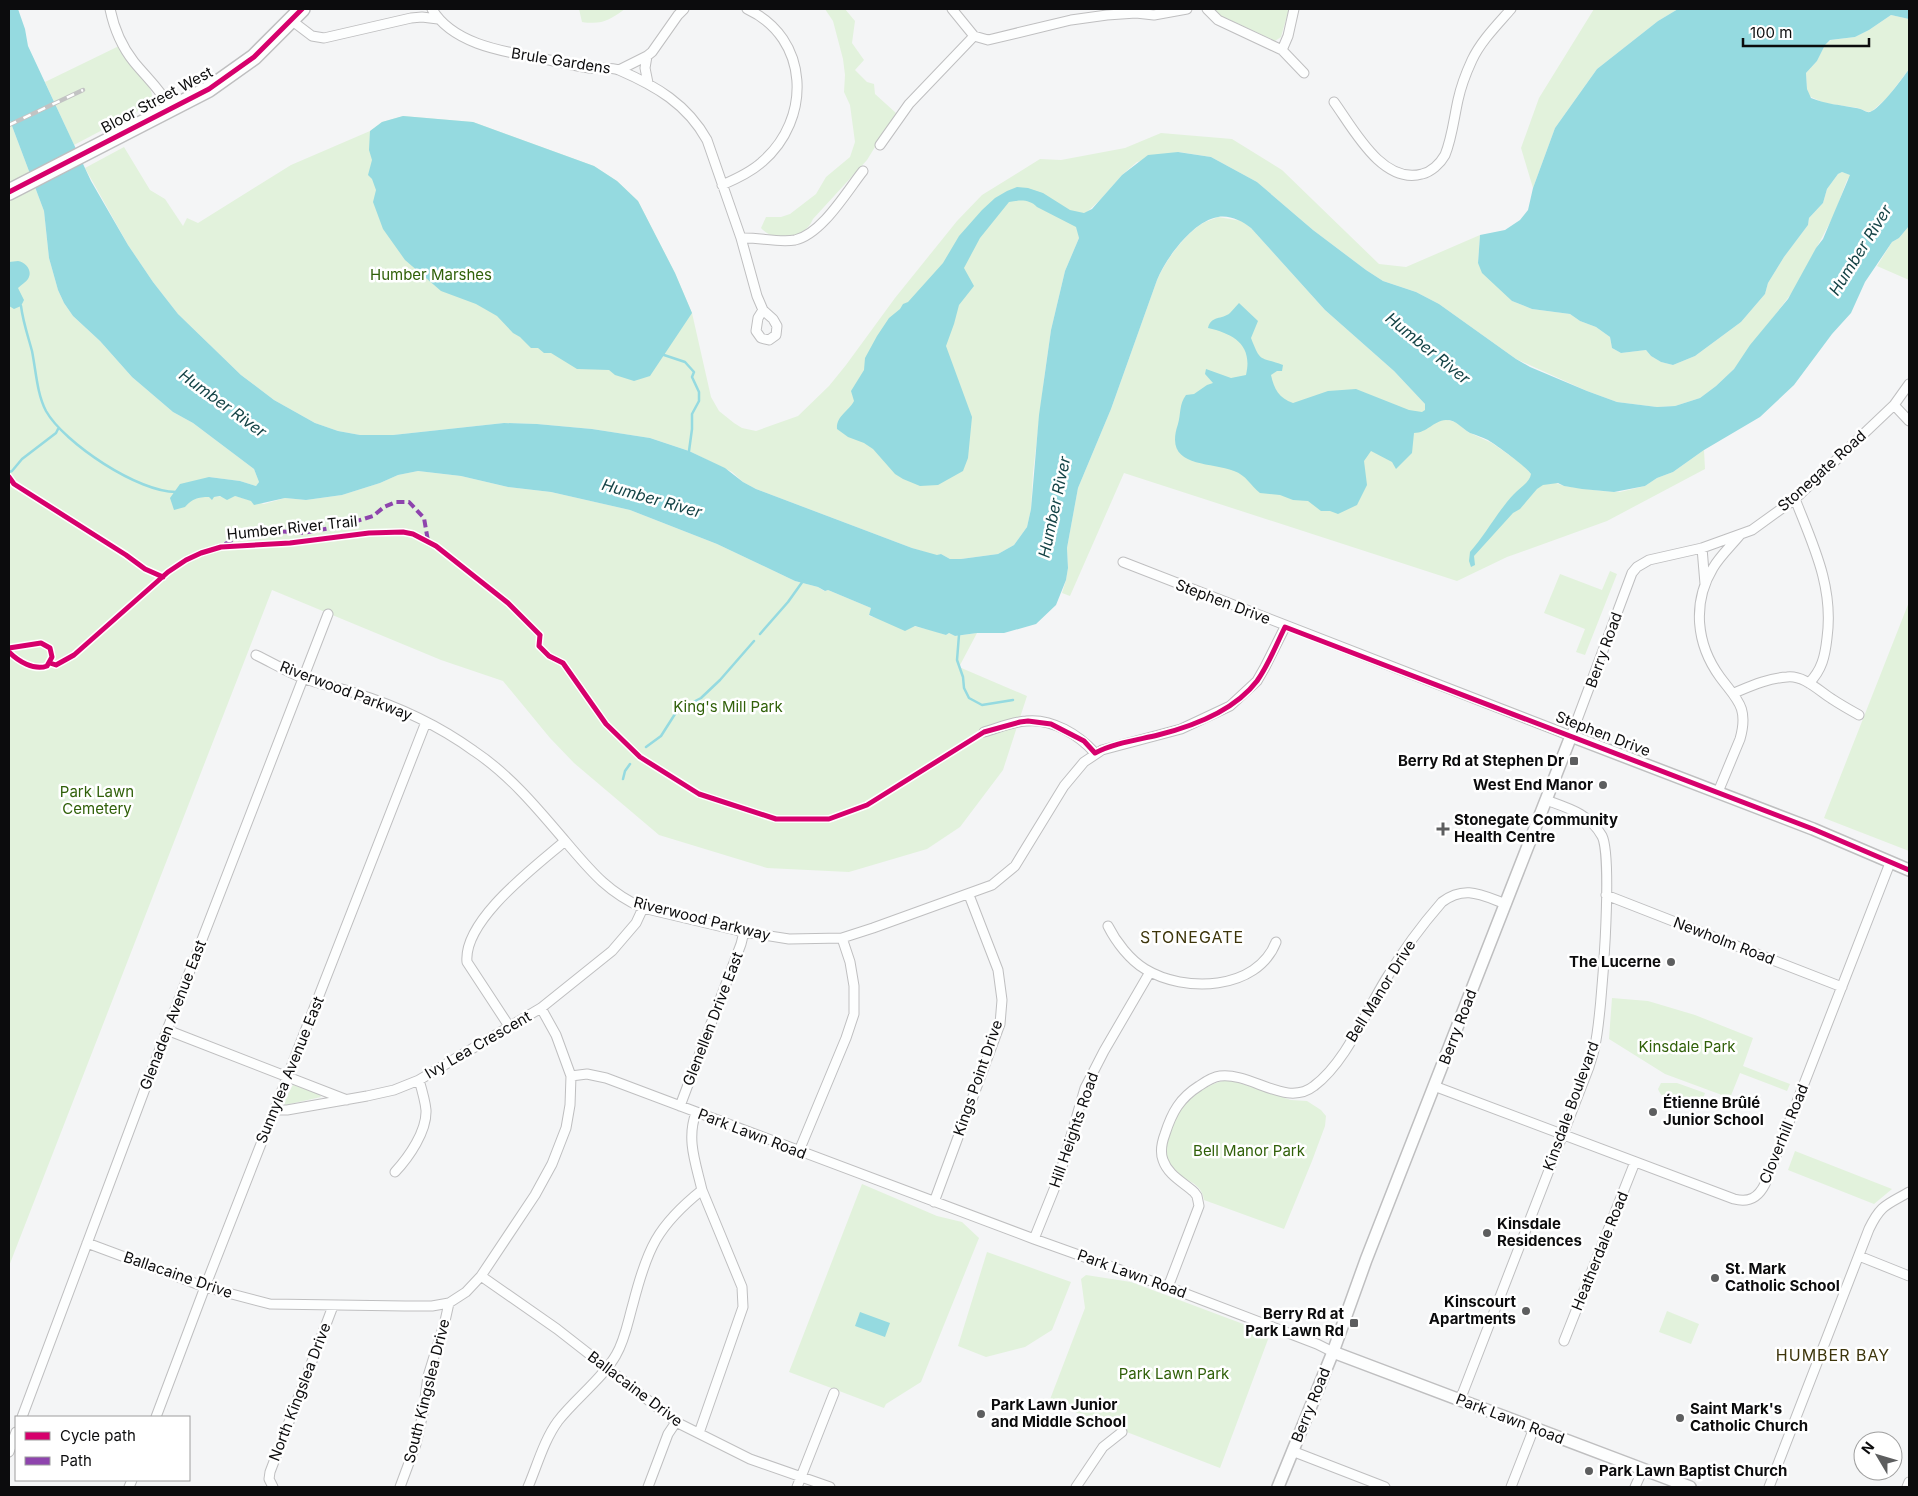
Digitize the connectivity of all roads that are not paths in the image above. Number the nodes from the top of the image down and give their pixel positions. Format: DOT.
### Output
graph roads {
  1 [pos="110,9"];
  2 [pos="418,9"];
  3 [pos="432,9"];
  4 [pos="684,9"];
  5 [pos="747,9"];
  6 [pos="952,9"];
  7 [pos="1187,9"];
  8 [pos="1208,9"];
  9 [pos="1294,9"];
  10 [pos="1511,9"];
  11 [pos="296,14"];
  12 [pos="411,18"];
  13 [pos="438,19"];
  14 [pos="974,36"];
  15 [pos="1282,50"];
  16 [pos="648,56"];
  17 [pos="619,70"];
  18 [pos="1304,73"];
  19 [pos="648,83"];
  20 [pos="1334,102"];
  21 [pos="171,108"];
  22 [pos="880,145"];
  23 [pos="863,171"];
  24 [pos="722,185"];
  25 [pos="9,192"];
  26 [pos="741,238"];
  27 [pos="763,310"];
  28 [pos="1909,384"];
  29 [pos="1894,405"];
  30 [pos="1909,421"];
  31 [pos="1795,499"];
  32 [pos="1741,535"];
  33 [pos="1702,548"];
  34 [pos="1123,562"];
  35 [pos="1636,567"];
  36 [pos="1705,584"];
  37 [pos="328,614"];
  38 [pos="1285,626"];
  39 [pos="256,655"];
  40 [pos="304,678"];
  41 [pos="1809,684"];
  42 [pos="1734,693"];
  43 [pos="1860,715"];
  44 [pos="426,722"];
  45 [pos="984,732"];
  46 [pos="1571,736"];
  47 [pos="1095,753"];
  48 [pos="1718,792"];
  49 [pos="1546,800"];
  50 [pos="565,841"];
  51 [pos="1890,862"];
  52 [pos="1909,870"];
  53 [pos="968,895"];
  54 [pos="1606,895"];
  55 [pos="1506,904"];
  56 [pos="642,908"];
  57 [pos="1108,926"];
  58 [pos="744,932"];
  59 [pos="842,938"];
  60 [pos="1276,942"];
  61 [pos="1150,972"];
  62 [pos="1842,987"];
  63 [pos="541,1008"];
  64 [pos="509,1026"];
  65 [pos="167,1030"];
  66 [pos="571,1076"];
  67 [pos="288,1077"];
  68 [pos="419,1080"];
  69 [pos="1434,1086"];
  70 [pos="347,1100"];
  71 [pos="680,1106"];
  72 [pos="275,1110"];
  73 [pos="696,1113"];
  74 [pos="1563,1134"];
  75 [pos="799,1151"];
  76 [pos="1635,1162"];
  77 [pos="395,1172"];
  78 [pos="702,1190"];
  79 [pos="1909,1192"];
  80 [pos="934,1202"];
  81 [pos="1034,1239"];
  82 [pos="87,1243"];
  83 [pos="1859,1256"];
  84 [pos="482,1276"];
  85 [pos="1909,1276"];
  86 [pos="204,1287"];
  87 [pos="1168,1287"];
  88 [pos="449,1303"];
  89 [pos="333,1306"];
  90 [pos="1564,1341"];
  91 [pos="1332,1352"];
  92 [pos="607,1368"];
  93 [pos="834,1394"];
  94 [pos="1460,1400"];
  95 [pos="22,1416"];
  96 [pos="156,1416"];
  97 [pos="676,1422"];
  98 [pos="1534,1428"];
  99 [pos="1122,1432"];
  100 [pos="699,1433"];
  101 [pos="15,1435"];
  102 [pos="1292,1451"];
  103 [pos="9,1452"];
  104 [pos="1643,1470"];
  105 [pos="801,1477"];
  106 [pos="1909,1482"];
  107 [pos="271,1483"];
  108 [pos="400,1487"];
  109 [pos="528,1487"];
  110 [pos="648,1487"];
  111 [pos="797,1487"];
  112 [pos="830,1487"];
  113 [pos="1076,1487"];
  114 [pos="1278,1487"];
  115 [pos="1385,1487"];
  116 [pos="1511,1487"];
  117 [pos="1635,1487"];
  118 [pos="1690,1487"];
  119 [pos="1769,1487"];
  120 [pos="1907,1487"];
  1 -- 21 [label="street"];
  2 -- 12 [label="street"];
  3 -- 13 [label="street, Brule Gardens"];
  4 -- 16 [label="street"];
  5 -- 24 [label="street"];
  6 -- 14 [label="street"];
  7 -- 14 [label="street"];
  8 -- 15 [label="street"];
  9 -- 15 [label="street"];
  10 -- 20 [label="street"];
  11 -- 12 [label="street"];
  11 -- 21 [label="main road, Bloor Street West"];
  12 -- 13 [label="street"];
  13 -- 17 [label="street, Brule Gardens"];
  14 -- 22 [label="street"];
  15 -- 18 [label="street"];
  16 -- 17 [label="street"];
  16 -- 19 [label="street"];
  17 -- 19 [label="street, Brule Gardens"];
  19 -- 24 [label="street, Brule Gardens"];
  21 -- 25 [label="main road, Bloor Street West"];
  23 -- 26 [label="street"];
  24 -- 26 [label="street, Brule Gardens"];
  26 -- 27 [label="street, Brule Gardens"];
  28 -- 29 [label="street, Stonegate Road"];
  29 -- 30 [label="street"];
  29 -- 31 [label="street, Stonegate Road"];
  31 -- 32 [label="street, Stonegate Road"];
  31 -- 41 [label="street"];
  32 -- 33 [label="street, Stonegate Road"];
  32 -- 36 [label="street"];
  33 -- 35 [label="street, Stonegate Road"];
  33 -- 36 [label="street"];
  34 -- 38 [label="street, Stephen Drive"];
  35 -- 46 [label="street, Berry Road"];
  36 -- 42 [label="street"];
  37 -- 40 [label="street, Glenaden Avenue East"];
  38 -- 46 [label="street, Stephen Drive"];
  38 -- 47 [label="street, Riverwood Parkway"];
  39 -- 40 [label="street, Riverwood Parkway"];
  40 -- 44 [label="street, Riverwood Parkway"];
  40 -- 65 [label="street, Glenaden Avenue East"];
  41 -- 42 [label="street"];
  41 -- 43 [label="street"];
  42 -- 48 [label="street"];
  44 -- 50 [label="street, Riverwood Parkway"];
  44 -- 67 [label="street, Sunnylea Avenue East"];
  45 -- 47 [label="street"];
  46 -- 48 [label="street, Stephen Drive"];
  46 -- 49 [label="street, Berry Road"];
  47 -- 53 [label="street, Riverwood Parkway"];
  48 -- 51 [label="street, Stephen Drive"];
  49 -- 54 [label="street, Kinsdale Boulevard"];
  49 -- 55 [label="street, Berry Road"];
  50 -- 56 [label="street, Riverwood Parkway"];
  50 -- 64 [label="street"];
  51 -- 52 [label="street, Stephen Drive"];
  51 -- 62 [label="street, Cloverhill Road"];
  53 -- 59 [label="street, Riverwood Parkway"];
  53 -- 80 [label="street, Kings Point Drive"];
  54 -- 62 [label="street, Newholm Road"];
  54 -- 74 [label="street, Kinsdale Boulevard"];
  55 -- 69 [label="street, Berry Road"];
  55 -- 87 [label="street, Bell Manor Drive"];
  56 -- 58 [label="street, Riverwood Parkway"];
  56 -- 63 [label="street, Ivy Lea Crescent"];
  57 -- 61 [label="street"];
  58 -- 59 [label="street, Riverwood Parkway"];
  58 -- 71 [label="street, Glenellen Drive East"];
  59 -- 75 [label="street"];
  60 -- 61 [label="street"];
  61 -- 81 [label="street, Hill Heights Road"];
  62 -- 76 [label="street, Cloverhill Road"];
  63 -- 64 [label="street, Ivy Lea Crescent"];
  63 -- 66 [label="street, South Kingslea Drive"];
  64 -- 68 [label="street, Ivy Lea Crescent"];
  65 -- 67 [label="street"];
  65 -- 82 [label="street, Glenaden Avenue East"];
  66 -- 71 [label="street, Park Lawn Road"];
  66 -- 84 [label="street, South Kingslea Drive"];
  67 -- 70 [label="street"];
  67 -- 72 [label="street, Sunnylea Avenue East"];
  68 -- 70 [label="street, Ivy Lea Crescent"];
  68 -- 77 [label="street"];
  69 -- 74 [label="street, Cloverhill Road"];
  69 -- 91 [label="street, Berry Road"];
  70 -- 72 [label="street, Ivy Lea Crescent"];
  71 -- 73 [label="street, Park Lawn Road"];
  72 -- 86 [label="street, Sunnylea Avenue East"];
  73 -- 75 [label="street, Park Lawn Road"];
  73 -- 78 [label="street"];
  74 -- 76 [label="street, Cloverhill Road"];
  74 -- 94 [label="street, Kinsdale Boulevard"];
  75 -- 80 [label="street, Park Lawn Road"];
  76 -- 90 [label="street, Heatherdale Road"];
  78 -- 92 [label="street"];
  78 -- 100 [label="street"];
  79 -- 83 [label="street"];
  80 -- 81 [label="street, Park Lawn Road"];
  81 -- 87 [label="street, Park Lawn Road"];
  82 -- 86 [label="street, Ballacaine Drive"];
  82 -- 95 [label="street, Glenaden Avenue East"];
  83 -- 85 [label="street"];
  83 -- 119 [label="street"];
  84 -- 88 [label="street, South Kingslea Drive"];
  84 -- 92 [label="street, Ballacaine Drive"];
  86 -- 89 [label="street, Ballacaine Drive"];
  86 -- 96 [label="street, Sunnylea Avenue East"];
  87 -- 91 [label="street, Park Lawn Road"];
  88 -- 89 [label="street, Ballacaine Drive"];
  88 -- 108 [label="street, South Kingslea Drive"];
  89 -- 107 [label="street, North Kingslea Drive"];
  91 -- 94 [label="street, Park Lawn Road"];
  91 -- 102 [label="street, Berry Road"];
  92 -- 97 [label="street, Ballacaine Drive"];
  92 -- 109 [label="street"];
  93 -- 105 [label="street"];
  94 -- 98 [label="street, Park Lawn Road"];
  97 -- 100 [label="street, Ballacaine Drive"];
  97 -- 110 [label="street"];
  98 -- 104 [label="street, Park Lawn Road"];
  98 -- 116 [label="street"];
  99 -- 113 [label="street"];
  100 -- 105 [label="street, Ballacaine Drive"];
  101 -- 103 [label="street"];
  102 -- 114 [label="street, Berry Road"];
  102 -- 115 [label="street"];
  104 -- 117 [label="street"];
  104 -- 118 [label="street, Park Lawn Road"];
  105 -- 111 [label="street"];
  105 -- 112 [label="street, Ballacaine Drive"];
  106 -- 120 [label="street"];
}
